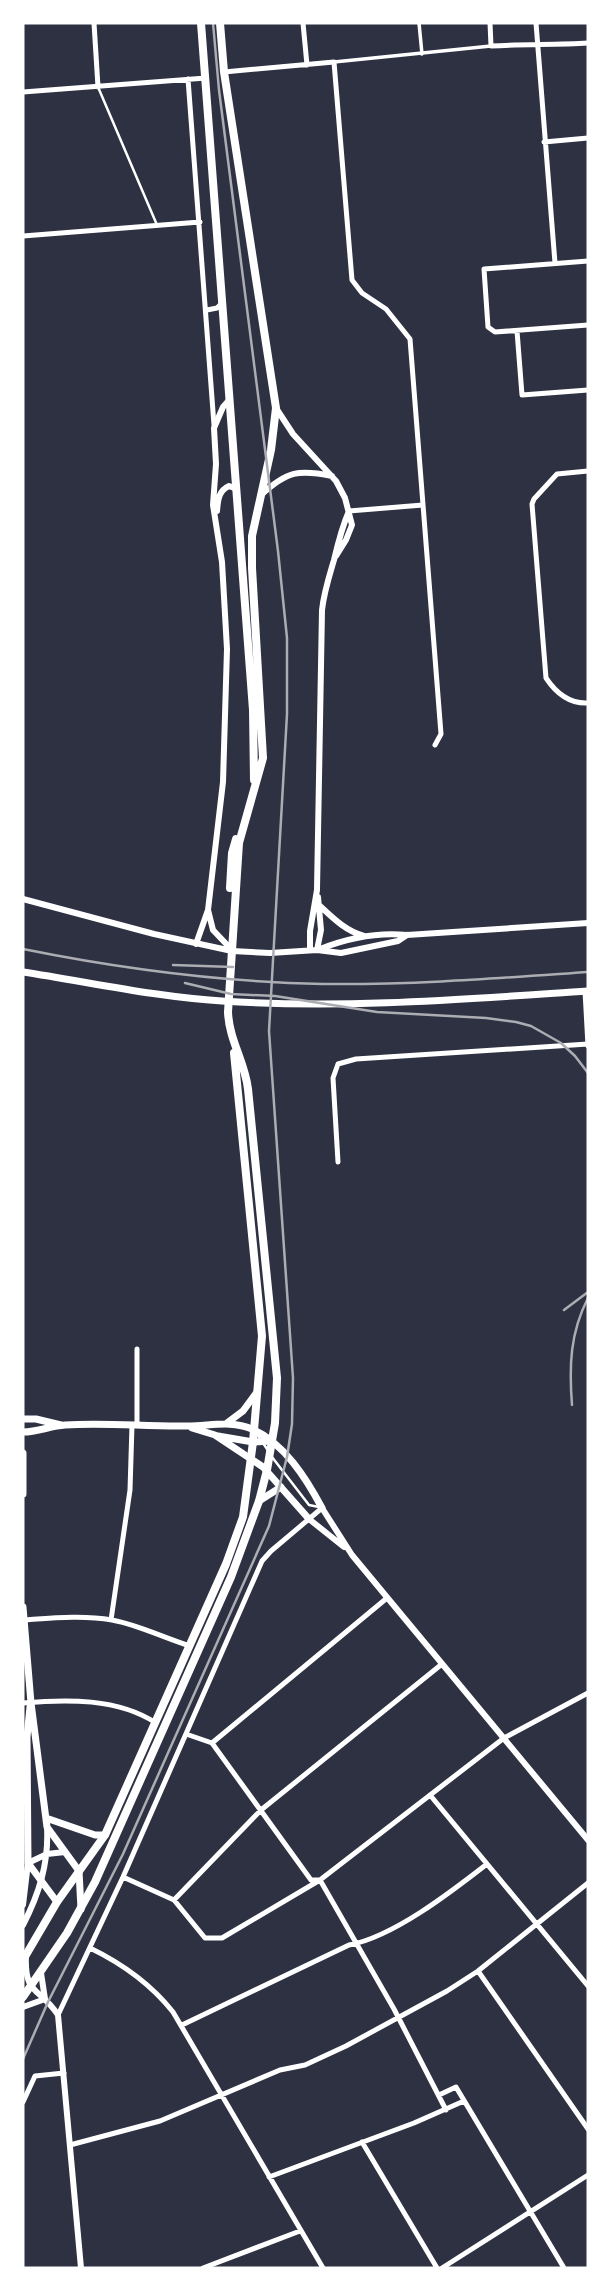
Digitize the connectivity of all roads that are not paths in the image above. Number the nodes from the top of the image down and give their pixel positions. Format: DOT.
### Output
graph roads {
  1 [pos="94,23"];
  2 [pos="201,23"];
  3 [pos="220,23"];
  4 [pos="303,23"];
  5 [pos="419,23"];
  6 [pos="489,23"];
  7 [pos="536,23"];
  8 [pos="588,43"];
  9 [pos="538,45"];
  10 [pos="491,46"];
  11 [pos="422,54"];
  12 [pos="334,62"];
  13 [pos="307,65"];
  14 [pos="224,72"];
  15 [pos="206,78"];
  16 [pos="188,79"];
  17 [pos="98,87"];
  18 [pos="23,93"];
  19 [pos="588,138"];
  20 [pos="544,142"];
  21 [pos="200,222"];
  22 [pos="158,226"];
  23 [pos="23,236"];
  24 [pos="588,261"];
  25 [pos="555,263"];
  26 [pos="223,302"];
  27 [pos="207,310"];
  28 [pos="588,325"];
  29 [pos="517,331"];
  30 [pos="588,390"];
  31 [pos="230,399"];
  32 [pos="275,408"];
  33 [pos="214,428"];
  34 [pos="588,471"];
  35 [pos="332,476"];
  36 [pos="237,490"];
  37 [pos="259,497"];
  38 [pos="423,505"];
  39 [pos="349,511"];
  40 [pos="216,520"];
  41 [pos="588,703"];
  42 [pos="435,745"];
  43 [pos="317,890"];
  44 [pos="23,899"];
  45 [pos="320,906"];
  46 [pos="208,910"];
  47 [pos="588,923"];
  48 [pos="213,930"];
  49 [pos="230,931"];
  50 [pos="407,935"];
  51 [pos="366,936"];
  52 [pos="196,944"];
  53 [pos="204,946"];
  54 [pos="314,950"];
  55 [pos="232,951"];
  56 [pos="23,973"];
  57 [pos="587,991"];
  58 [pos="226,1013"];
  59 [pos="588,1045"];
  60 [pos="338,1162"];
  61 [pos="138,1349"];
  62 [pos="258,1392"];
  63 [pos="23,1419"];
  64 [pos="227,1423"];
  65 [pos="62,1425"];
  66 [pos="134,1425"];
  67 [pos="188,1426"];
  68 [pos="254,1430"];
  69 [pos="23,1432"];
  70 [pos="215,1435"];
  71 [pos="272,1440"];
  72 [pos="258,1442"];
  73 [pos="23,1453"];
  74 [pos="270,1454"];
  75 [pos="251,1458"];
  76 [pos="23,1465"];
  77 [pos="267,1470"];
  78 [pos="281,1487"];
  79 [pos="23,1494"];
  80 [pos="259,1501"];
  81 [pos="322,1508"];
  82 [pos="309,1519"];
  83 [pos="348,1550"];
  84 [pos="387,1598"];
  85 [pos="23,1607"];
  86 [pos="24,1620"];
  87 [pos="111,1620"];
  88 [pos="186,1645"];
  89 [pos="442,1664"];
  90 [pos="588,1693"];
  91 [pos="27,1703"];
  92 [pos="152,1721"];
  93 [pos="23,1725"];
  94 [pos="186,1734"];
  95 [pos="27,1737"];
  96 [pos="503,1738"];
  97 [pos="212,1744"];
  98 [pos="28,1781"];
  99 [pos="43,1781"];
  100 [pos="430,1795"];
  101 [pos="261,1810"];
  102 [pos="46,1818"];
  103 [pos="47,1827"];
  104 [pos="105,1835"];
  105 [pos="588,1840"];
  106 [pos="26,1841"];
  107 [pos="65,1853"];
  108 [pos="47,1854"];
  109 [pos="25,1862"];
  110 [pos="487,1864"];
  111 [pos="79,1871"];
  112 [pos="123,1877"];
  113 [pos="41,1881"];
  114 [pos="320,1881"];
  115 [pos="588,1883"];
  116 [pos="174,1900"];
  117 [pos="57,1902"];
  118 [pos="23,1905"];
  119 [pos="81,1909"];
  120 [pos="23,1925"];
  121 [pos="537,1925"];
  122 [pos="357,1943"];
  123 [pos="90,1948"];
  124 [pos="25,1957"];
  125 [pos="478,1971"];
  126 [pos="41,1973"];
  127 [pos="588,1986"];
  128 [pos="30,1987"];
  129 [pos="23,1997"];
  130 [pos="45,1999"];
  131 [pos="23,2007"];
  132 [pos="58,2015"];
  133 [pos="399,2018"];
  134 [pos="182,2025"];
  135 [pos="64,2073"];
  136 [pos="221,2095"];
  137 [pos="439,2095"];
  138 [pos="464,2101"];
  139 [pos="23,2102"];
  140 [pos="446,2110"];
  141 [pos="588,2129"];
  142 [pos="362,2142"];
  143 [pos="70,2145"];
  144 [pos="588,2175"];
  145 [pos="269,2177"];
  146 [pos="531,2213"];
  147 [pos="300,2231"];
  148 [pos="215,2266"];
  149 [pos="81,2268"];
  150 [pos="204,2268"];
  151 [pos="323,2268"];
  152 [pos="436,2268"];
  153 [pos="442,2268"];
  154 [pos="564,2268"];
  1 -- 17 [label="street"];
  2 -- 15 [label="main road"];
  3 -- 14 [label="main road"];
  4 -- 13 [label="street"];
  5 -- 11 [label="street"];
  6 -- 10 [label="street"];
  7 -- 9 [label="street"];
  8 -- 9 [label="street"];
  9 -- 10 [label="street"];
  9 -- 20 [label="street"];
  10 -- 11 [label="street"];
  11 -- 12 [label="street"];
  12 -- 13 [label="street"];
  12 -- 38 [label="street"];
  13 -- 14 [label="street"];
  14 -- 32 [label="main road"];
  15 -- 16 [label="street"];
  15 -- 26 [label="main road"];
  16 -- 17 [label="street"];
  16 -- 21 [label="street"];
  17 -- 18 [label="street"];
  17 -- 22 [label="lane"];
  19 -- 20 [label="street"];
  20 -- 25 [label="street"];
  21 -- 22 [label="street"];
  21 -- 27 [label="street"];
  22 -- 23 [label="street"];
  24 -- 25 [label="street"];
  25 -- 29 [label="street"];
  26 -- 27 [label="street"];
  26 -- 31 [label="main road"];
  27 -- 33 [label="street"];
  28 -- 29 [label="street"];
  29 -- 30 [label="street"];
  31 -- 33 [label="street"];
  31 -- 36 [label="main road"];
  32 -- 35 [label="street"];
  32 -- 37 [label="main road"];
  33 -- 40 [label="street"];
  34 -- 41 [label="street"];
  35 -- 37 [label="street"];
  35 -- 39 [label="street"];
  36 -- 40 [label="street"];
  36 -- 49 [label="main road"];
  37 -- 49 [label="main road"];
  38 -- 39 [label="street"];
  38 -- 42 [label="street"];
  39 -- 43 [label="street"];
  40 -- 46 [label="street"];
  43 -- 45 [label="street"];
  43 -- 54 [label="street"];
  44 -- 52 [label="street"];
  45 -- 51 [label="street"];
  45 -- 54 [label="street"];
  46 -- 48 [label="street"];
  46 -- 52 [label="street"];
  47 -- 50 [label="street"];
  48 -- 53 [label="street"];
  48 -- 55 [label="street"];
  49 -- 58 [label="main road"];
  50 -- 51 [label="street"];
  50 -- 54 [label="street"];
  51 -- 54 [label="street"];
  52 -- 53 [label="street"];
  53 -- 55 [label="street"];
  54 -- 55 [label="street"];
  56 -- 57 [label="main road"];
  57 -- 59 [label="street"];
  58 -- 62 [label="main road"];
  58 -- 71 [label="main road"];
  59 -- 60 [label="street"];
  61 -- 66 [label="street"];
  62 -- 64 [label="main road"];
  62 -- 68 [label="main road"];
  63 -- 65 [label="main road"];
  64 -- 67 [label="main road"];
  64 -- 68 [label="main road"];
  65 -- 66 [label="main road"];
  65 -- 69 [label="main road"];
  66 -- 67 [label="main road"];
  66 -- 87 [label="street"];
  67 -- 70 [label="main road"];
  68 -- 71 [label="main road"];
  68 -- 72 [label="main road"];
  70 -- 72 [label="main road"];
  70 -- 75 [label="main road"];
  71 -- 72 [label="main road"];
  71 -- 74 [label="main road"];
  71 -- 81 [label="main road"];
  72 -- 74 [label="lane"];
  72 -- 75 [label="main road"];
  73 -- 76 [label="main road"];
  74 -- 77 [label="main road"];
  74 -- 81 [label="lane"];
  75 -- 77 [label="main road"];
  75 -- 88 [label="main road"];
  76 -- 79 [label="main road"];
  77 -- 78 [label="main road"];
  77 -- 80 [label="main road"];
  78 -- 80 [label="main road"];
  78 -- 82 [label="main road"];
  80 -- 119 [label="main road"];
  81 -- 82 [label="street"];
  81 -- 83 [label="street"];
  82 -- 83 [label="street"];
  82 -- 94 [label="street"];
  83 -- 84 [label="street"];
  84 -- 89 [label="street"];
  84 -- 97 [label="street"];
  85 -- 86 [label="main road"];
  86 -- 87 [label="street"];
  86 -- 91 [label="main road"];
  87 -- 88 [label="street"];
  88 -- 92 [label="main road"];
  89 -- 96 [label="street"];
  89 -- 101 [label="street"];
  90 -- 96 [label="street"];
  91 -- 92 [label="street"];
  91 -- 95 [label="main road"];
  91 -- 99 [label="main road"];
  92 -- 104 [label="main road"];
  93 -- 95 [label="street"];
  94 -- 97 [label="street"];
  94 -- 112 [label="street"];
  95 -- 98 [label="main road"];
  96 -- 100 [label="street"];
  96 -- 105 [label="street"];
  97 -- 101 [label="street"];
  98 -- 99 [label="main road"];
  98 -- 106 [label="main road"];
  99 -- 102 [label="main road"];
  100 -- 110 [label="street"];
  100 -- 114 [label="street"];
  101 -- 114 [label="street"];
  101 -- 116 [label="street"];
  102 -- 103 [label="main road"];
  102 -- 104 [label="main road"];
  103 -- 107 [label="main road"];
  103 -- 108 [label="street"];
  104 -- 111 [label="main road"];
  106 -- 109 [label="main road"];
  107 -- 108 [label="street"];
  107 -- 111 [label="main road"];
  108 -- 109 [label="street"];
  108 -- 113 [label="street"];
  109 -- 113 [label="main road"];
  109 -- 118 [label="street"];
  110 -- 121 [label="street"];
  110 -- 122 [label="street"];
  111 -- 117 [label="main road"];
  111 -- 119 [label="main road"];
  112 -- 116 [label="street"];
  112 -- 123 [label="street"];
  113 -- 117 [label="main road"];
  113 -- 120 [label="street"];
  114 -- 116 [label="street"];
  114 -- 122 [label="street"];
  115 -- 121 [label="street"];
  117 -- 124 [label="main road"];
  119 -- 126 [label="main road"];
  121 -- 125 [label="street"];
  121 -- 127 [label="street"];
  122 -- 133 [label="street"];
  122 -- 134 [label="street"];
  123 -- 132 [label="street"];
  123 -- 134 [label="street"];
  124 -- 128 [label="street"];
  125 -- 133 [label="street"];
  125 -- 141 [label="street"];
  126 -- 128 [label="main road"];
  126 -- 130 [label="street"];
  128 -- 129 [label="main road"];
  128 -- 130 [label="street"];
  130 -- 131 [label="street"];
  130 -- 132 [label="street"];
  132 -- 135 [label="street"];
  133 -- 136 [label="street"];
  133 -- 137 [label="street"];
  134 -- 136 [label="street"];
  135 -- 139 [label="street"];
  135 -- 143 [label="street"];
  136 -- 143 [label="street"];
  136 -- 145 [label="street"];
  137 -- 138 [label="street"];
  137 -- 140 [label="street"];
  138 -- 140 [label="street"];
  138 -- 146 [label="street"];
  140 -- 142 [label="street"];
  142 -- 145 [label="street"];
  142 -- 152 [label="street"];
  143 -- 149 [label="street"];
  144 -- 146 [label="street"];
  145 -- 147 [label="street"];
  146 -- 153 [label="street"];
  146 -- 154 [label="street"];
  147 -- 148 [label="street"];
  147 -- 151 [label="street"];
  148 -- 150 [label="street"];
}
